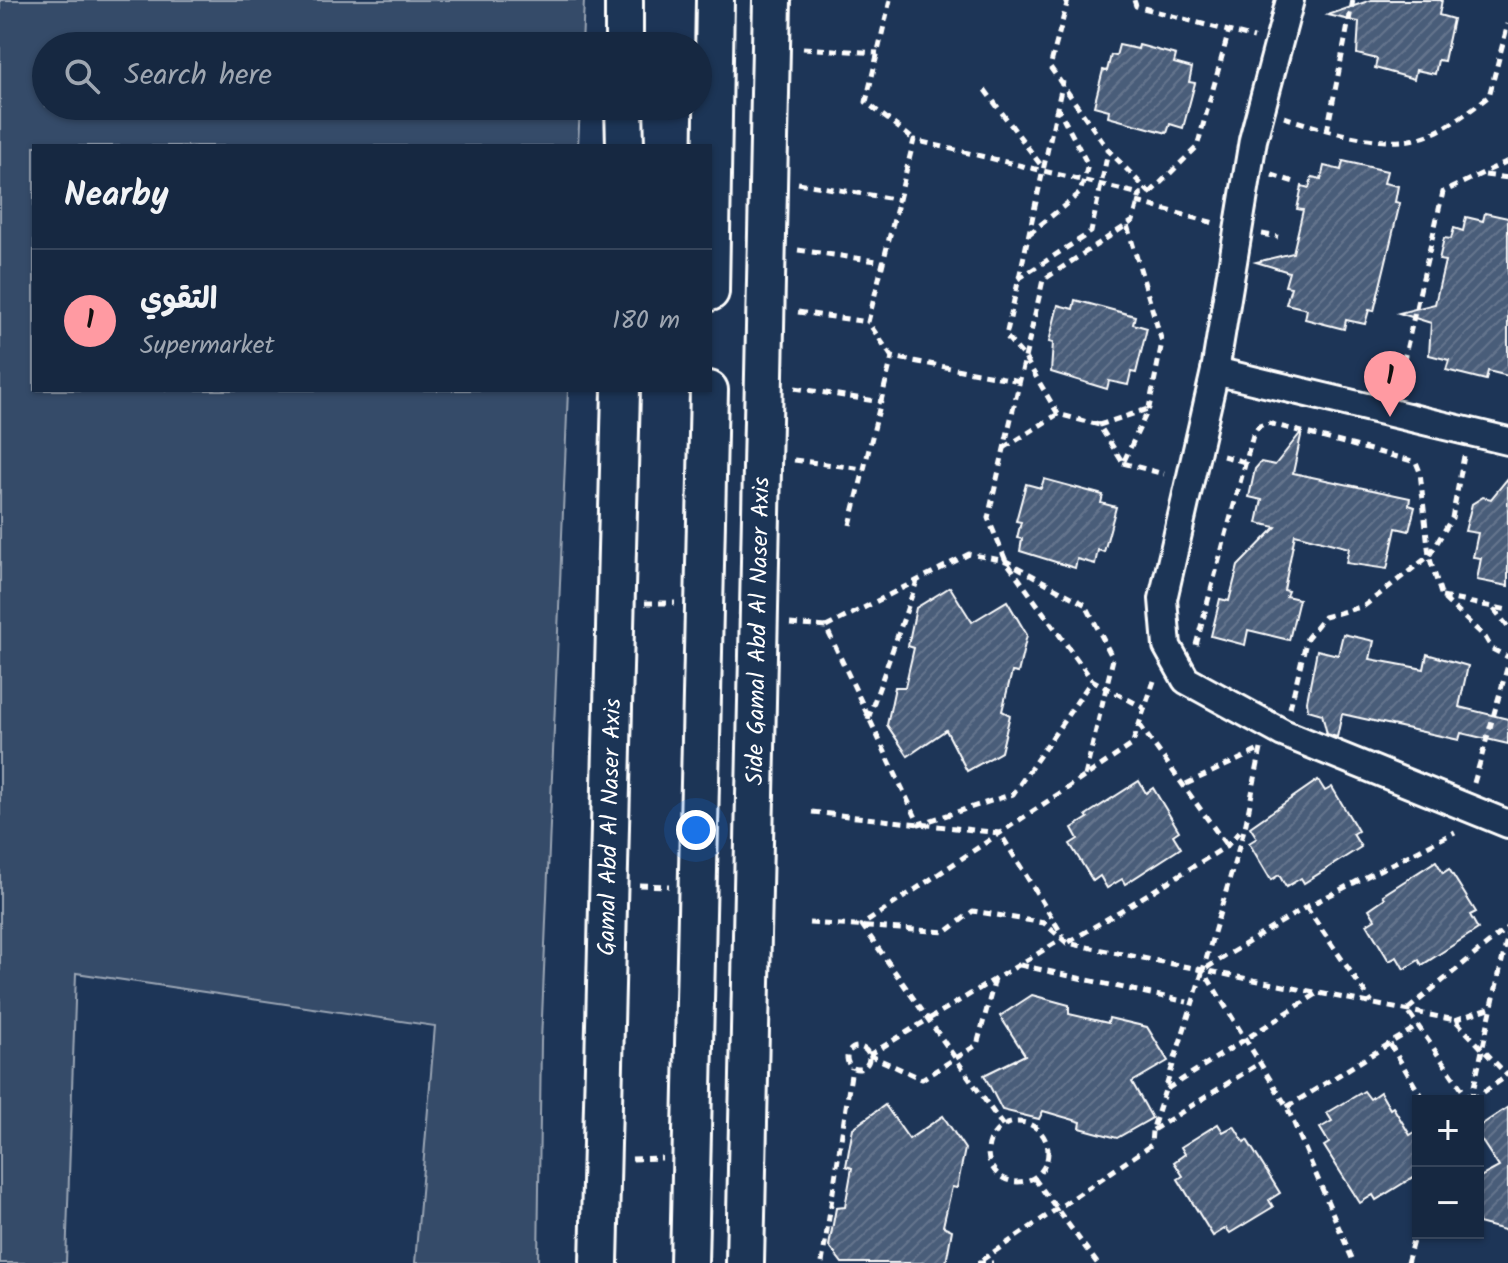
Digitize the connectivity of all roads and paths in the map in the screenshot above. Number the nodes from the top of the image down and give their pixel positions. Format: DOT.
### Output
graph roads {
  1 [pos="624,0"];
  2 [pos="715,0"];
  3 [pos="772,0"];
  4 [pos="890,0"];
  5 [pos="1068,0"];
  6 [pos="1134,0"];
  7 [pos="1290,0"];
  8 [pos="1353,0"];
  9 [pos="1508,24"];
  10 [pos="1229,31"];
  11 [pos="624,32"];
  12 [pos="1278,45"];
  13 [pos="772,46"];
  14 [pos="878,53"];
  15 [pos="1063,81"];
  16 [pos="985,90"];
  17 [pos="1057,107"];
  18 [pos="1261,110"];
  19 [pos="624,120"];
  20 [pos="1327,131"];
  21 [pos="914,140"];
  22 [pos="625,144"];
  23 [pos="1109,151"];
  24 [pos="1508,161"];
  25 [pos="1043,169"];
  26 [pos="1484,174"];
  27 [pos="712,175"];
  28 [pos="770,178"];
  29 [pos="1508,178"];
  30 [pos="1083,179"];
  31 [pos="1102,184"];
  32 [pos="1150,193"];
  33 [pos="1140,194"];
  34 [pos="900,200"];
  35 [pos="1137,202"];
  36 [pos="1127,225"];
  37 [pos="1236,229"];
  38 [pos="1029,235"];
  39 [pos="1278,237"];
  40 [pos="769,246"];
  41 [pos="884,262"];
  42 [pos="1018,279"];
  43 [pos="767,307"];
  44 [pos="868,322"];
  45 [pos="892,357"];
  46 [pos="1025,358"];
  47 [pos="1215,371"];
  48 [pos="1020,381"];
  49 [pos="766,384"];
  50 [pos="621,392"];
  51 [pos="709,392"];
  52 [pos="881,402"];
  53 [pos="1149,408"];
  54 [pos="1391,413"];
  55 [pos="1058,414"];
  56 [pos="1099,425"];
  57 [pos="1469,431"];
  58 [pos="1508,441"];
  59 [pos="1004,448"];
  60 [pos="765,456"];
  61 [pos="1123,463"];
  62 [pos="864,469"];
  63 [pos="1192,481"];
  64 [pos="850,525"];
  65 [pos="1429,556"];
  66 [pos="1006,561"];
  67 [pos="917,580"];
  68 [pos="1442,597"];
  69 [pos="704,602"];
  70 [pos="616,604"];
  71 [pos="1493,608"];
  72 [pos="1508,610"];
  73 [pos="760,623"];
  74 [pos="826,627"];
  75 [pos="1508,627"];
  76 [pos="1167,646"];
  77 [pos="1508,657"];
  78 [pos="1508,665"];
  79 [pos="1092,680"];
  80 [pos="1186,680"];
  81 [pos="1106,688"];
  82 [pos="1144,708"];
  83 [pos="867,719"];
  84 [pos="1139,723"];
  85 [pos="1271,736"];
  86 [pos="1085,776"];
  87 [pos="1186,784"];
  88 [pos="812,812"];
  89 [pos="1486,817"];
  90 [pos="1246,823"];
  91 [pos="919,824"];
  92 [pos="1000,833"];
  93 [pos="1227,846"];
  94 [pos="609,884"];
  95 [pos="698,887"];
  96 [pos="1306,907"];
  97 [pos="809,923"];
  98 [pos="862,925"];
  99 [pos="1508,927"];
  100 [pos="1508,934"];
  101 [pos="1064,941"];
  102 [pos="1019,964"];
  103 [pos="1203,970"];
  104 [pos="995,979"];
  105 [pos="1318,993"];
  106 [pos="1187,1002"];
  107 [pos="1372,1003"];
  108 [pos="1492,1007"];
  109 [pos="1407,1010"];
  110 [pos="928,1019"];
  111 [pos="1455,1020"];
  112 [pos="1418,1026"];
  113 [pos="1246,1040"];
  114 [pos="1390,1044"];
  115 [pos="1482,1049"];
  116 [pos="869,1055"];
  117 [pos="954,1059"];
  118 [pos="1260,1063"];
  119 [pos="852,1068"];
  120 [pos="1508,1076"];
  121 [pos="1165,1090"];
  122 [pos="1420,1095"];
  123 [pos="1466,1095"];
  124 [pos="1471,1095"];
  125 [pos="1479,1095"];
  126 [pos="1287,1107"];
  127 [pos="1003,1126"];
  128 [pos="1152,1131"];
  129 [pos="691,1158"];
  130 [pos="601,1159"];
  131 [pos="1034,1178"];
  132 [pos="1057,1209"];
  133 [pos="1413,1239"];
  134 [pos="979,1262"];
  135 [pos="599,1263"];
  136 [pos="689,1263"];
  137 [pos="745,1263"];
  138 [pos="822,1263"];
  139 [pos="993,1263"];
  140 [pos="1097,1263"];
  141 [pos="1354,1263"];
  142 [pos="1407,1263"];
  1 -- 11 [label="main road"];
  2 -- 27 [label="main road"];
  3 -- 13 [label="main road, Side Gamal Abd Al Naser Axis"];
  4 -- 14 [label="path"];
  5 -- 15 [label="path"];
  6 -- 10 [label="path"];
  7 -- 12 [label="street"];
  8 -- 20 [label="path"];
  9 -- 20 [label="path"];
  10 -- 12 [label="path"];
  10 -- 32 [label="path"];
  12 -- 18 [label="street"];
  13 -- 14 [label="path"];
  13 -- 28 [label="main road, Side Gamal Abd Al Naser Axis"];
  14 -- 21 [label="path"];
  15 -- 17 [label="path"];
  15 -- 23 [label="path"];
  16 -- 25 [label="path"];
  17 -- 25 [label="path"];
  17 -- 30 [label="path"];
  18 -- 20 [label="path"];
  18 -- 37 [label="street"];
  19 -- 22 [label="main road"];
  21 -- 25 [label="path"];
  21 -- 34 [label="path"];
  23 -- 31 [label="path"];
  23 -- 32 [label="path"];
  24 -- 26 [label="path"];
  25 -- 30 [label="path"];
  25 -- 38 [label="path"];
  26 -- 29 [label="path"];
  26 -- 54 [label="path"];
  28 -- 34 [label="path"];
  28 -- 40 [label="main road, Side Gamal Abd Al Naser Axis"];
  30 -- 31 [label="path"];
  30 -- 38 [label="path"];
  31 -- 33 [label="path"];
  31 -- 42 [label="path"];
  32 -- 33 [label="path"];
  33 -- 35 [label="path"];
  34 -- 41 [label="path"];
  35 -- 36 [label="path"];
  35 -- 37 [label="path"];
  36 -- 46 [label="path"];
  36 -- 53 [label="path"];
  37 -- 39 [label="path"];
  37 -- 47 [label="street"];
  38 -- 42 [label="path"];
  40 -- 41 [label="path"];
  40 -- 43 [label="main road, Side Gamal Abd Al Naser Axis"];
  41 -- 44 [label="path"];
  42 -- 46 [label="path"];
  43 -- 44 [label="path"];
  43 -- 49 [label="main road, Side Gamal Abd Al Naser Axis"];
  44 -- 45 [label="path"];
  45 -- 48 [label="path"];
  45 -- 52 [label="path"];
  46 -- 48 [label="path"];
  46 -- 55 [label="path"];
  47 -- 54 [label="street"];
  47 -- 63 [label="street"];
  48 -- 59 [label="path"];
  49 -- 52 [label="path"];
  49 -- 60 [label="main road, Side Gamal Abd Al Naser Axis"];
  50 -- 70 [label="main road, Gamal Abd Al Naser Axis"];
  51 -- 69 [label="main road"];
  52 -- 62 [label="path"];
  53 -- 56 [label="path"];
  53 -- 61 [label="path"];
  54 -- 57 [label="street"];
  55 -- 56 [label="path"];
  55 -- 59 [label="path"];
  56 -- 61 [label="path"];
  57 -- 58 [label="street"];
  57 -- 65 [label="path"];
  59 -- 66 [label="path"];
  60 -- 62 [label="path"];
  60 -- 73 [label="main road, Side Gamal Abd Al Naser Axis"];
  61 -- 63 [label="path"];
  62 -- 64 [label="path"];
  63 -- 76 [label="street"];
  65 -- 68 [label="path"];
  65 -- 80 [label="path"];
  65 -- 85 [label="path"];
  66 -- 67 [label="path"];
  66 -- 79 [label="path"];
  66 -- 81 [label="path"];
  67 -- 74 [label="path"];
  67 -- 83 [label="path"];
  68 -- 71 [label="path"];
  68 -- 77 [label="path"];
  69 -- 70 [label="path"];
  69 -- 95 [label="main road"];
  70 -- 94 [label="main road, Gamal Abd Al Naser Axis"];
  71 -- 72 [label="path"];
  71 -- 75 [label="path"];
  73 -- 74 [label="path"];
  73 -- 137 [label="main road, Side Gamal Abd Al Naser Axis"];
  74 -- 83 [label="path"];
  76 -- 80 [label="street"];
  76 -- 82 [label="path"];
  78 -- 89 [label="path"];
  79 -- 81 [label="path"];
  79 -- 91 [label="path"];
  80 -- 85 [label="street"];
  81 -- 82 [label="path"];
  81 -- 86 [label="path"];
  82 -- 84 [label="path"];
  83 -- 91 [label="path"];
  84 -- 86 [label="path"];
  84 -- 87 [label="path"];
  85 -- 87 [label="path"];
  85 -- 89 [label="street"];
  85 -- 90 [label="path"];
  86 -- 92 [label="path"];
  87 -- 93 [label="path"];
  88 -- 91 [label="path"];
  89 -- 96 [label="path"];
  90 -- 93 [label="path"];
  90 -- 103 [label="path"];
  91 -- 92 [label="path"];
  92 -- 98 [label="path"];
  92 -- 101 [label="path"];
  93 -- 101 [label="path"];
  94 -- 95 [label="path"];
  94 -- 130 [label="main road, Gamal Abd Al Naser Axis"];
  95 -- 129 [label="main road"];
  96 -- 103 [label="path"];
  96 -- 107 [label="path"];
  97 -- 98 [label="path"];
  98 -- 101 [label="path"];
  98 -- 110 [label="path"];
  99 -- 109 [label="path"];
  100 -- 108 [label="path"];
  101 -- 102 [label="path"];
  101 -- 103 [label="path"];
  102 -- 104 [label="path"];
  102 -- 106 [label="path"];
  103 -- 105 [label="path"];
  103 -- 113 [label="path"];
  103 -- 121 [label="path"];
  104 -- 110 [label="path"];
  104 -- 117 [label="path"];
  105 -- 107 [label="path"];
  105 -- 113 [label="path"];
  107 -- 109 [label="path"];
  108 -- 111 [label="path"];
  108 -- 115 [label="path"];
  109 -- 111 [label="path"];
  109 -- 112 [label="path"];
  110 -- 116 [label="path"];
  110 -- 117 [label="path"];
  111 -- 115 [label="path"];
  112 -- 114 [label="path"];
  112 -- 123 [label="path"];
  113 -- 118 [label="path"];
  113 -- 121 [label="path"];
  114 -- 122 [label="path"];
  114 -- 126 [label="path"];
  115 -- 120 [label="path"];
  115 -- 124 [label="path"];
  116 -- 117 [label="path"];
  116 -- 119 [label="path"];
  116 -- 119 [label="path"];
  117 -- 127 [label="path"];
  118 -- 126 [label="path"];
  118 -- 128 [label="path"];
  119 -- 138 [label="path"];
  120 -- 125 [label="path"];
  121 -- 128 [label="path"];
  126 -- 141 [label="path"];
  127 -- 131 [label="path"];
  127 -- 131 [label="path"];
  128 -- 132 [label="path"];
  129 -- 130 [label="path"];
  129 -- 136 [label="main road"];
  130 -- 135 [label="main road, Gamal Abd Al Naser Axis"];
  131 -- 132 [label="path"];
  132 -- 134 [label="path"];
  132 -- 140 [label="path"];
  133 -- 142 [label="path"];
  134 -- 139 [label="path"];
}
